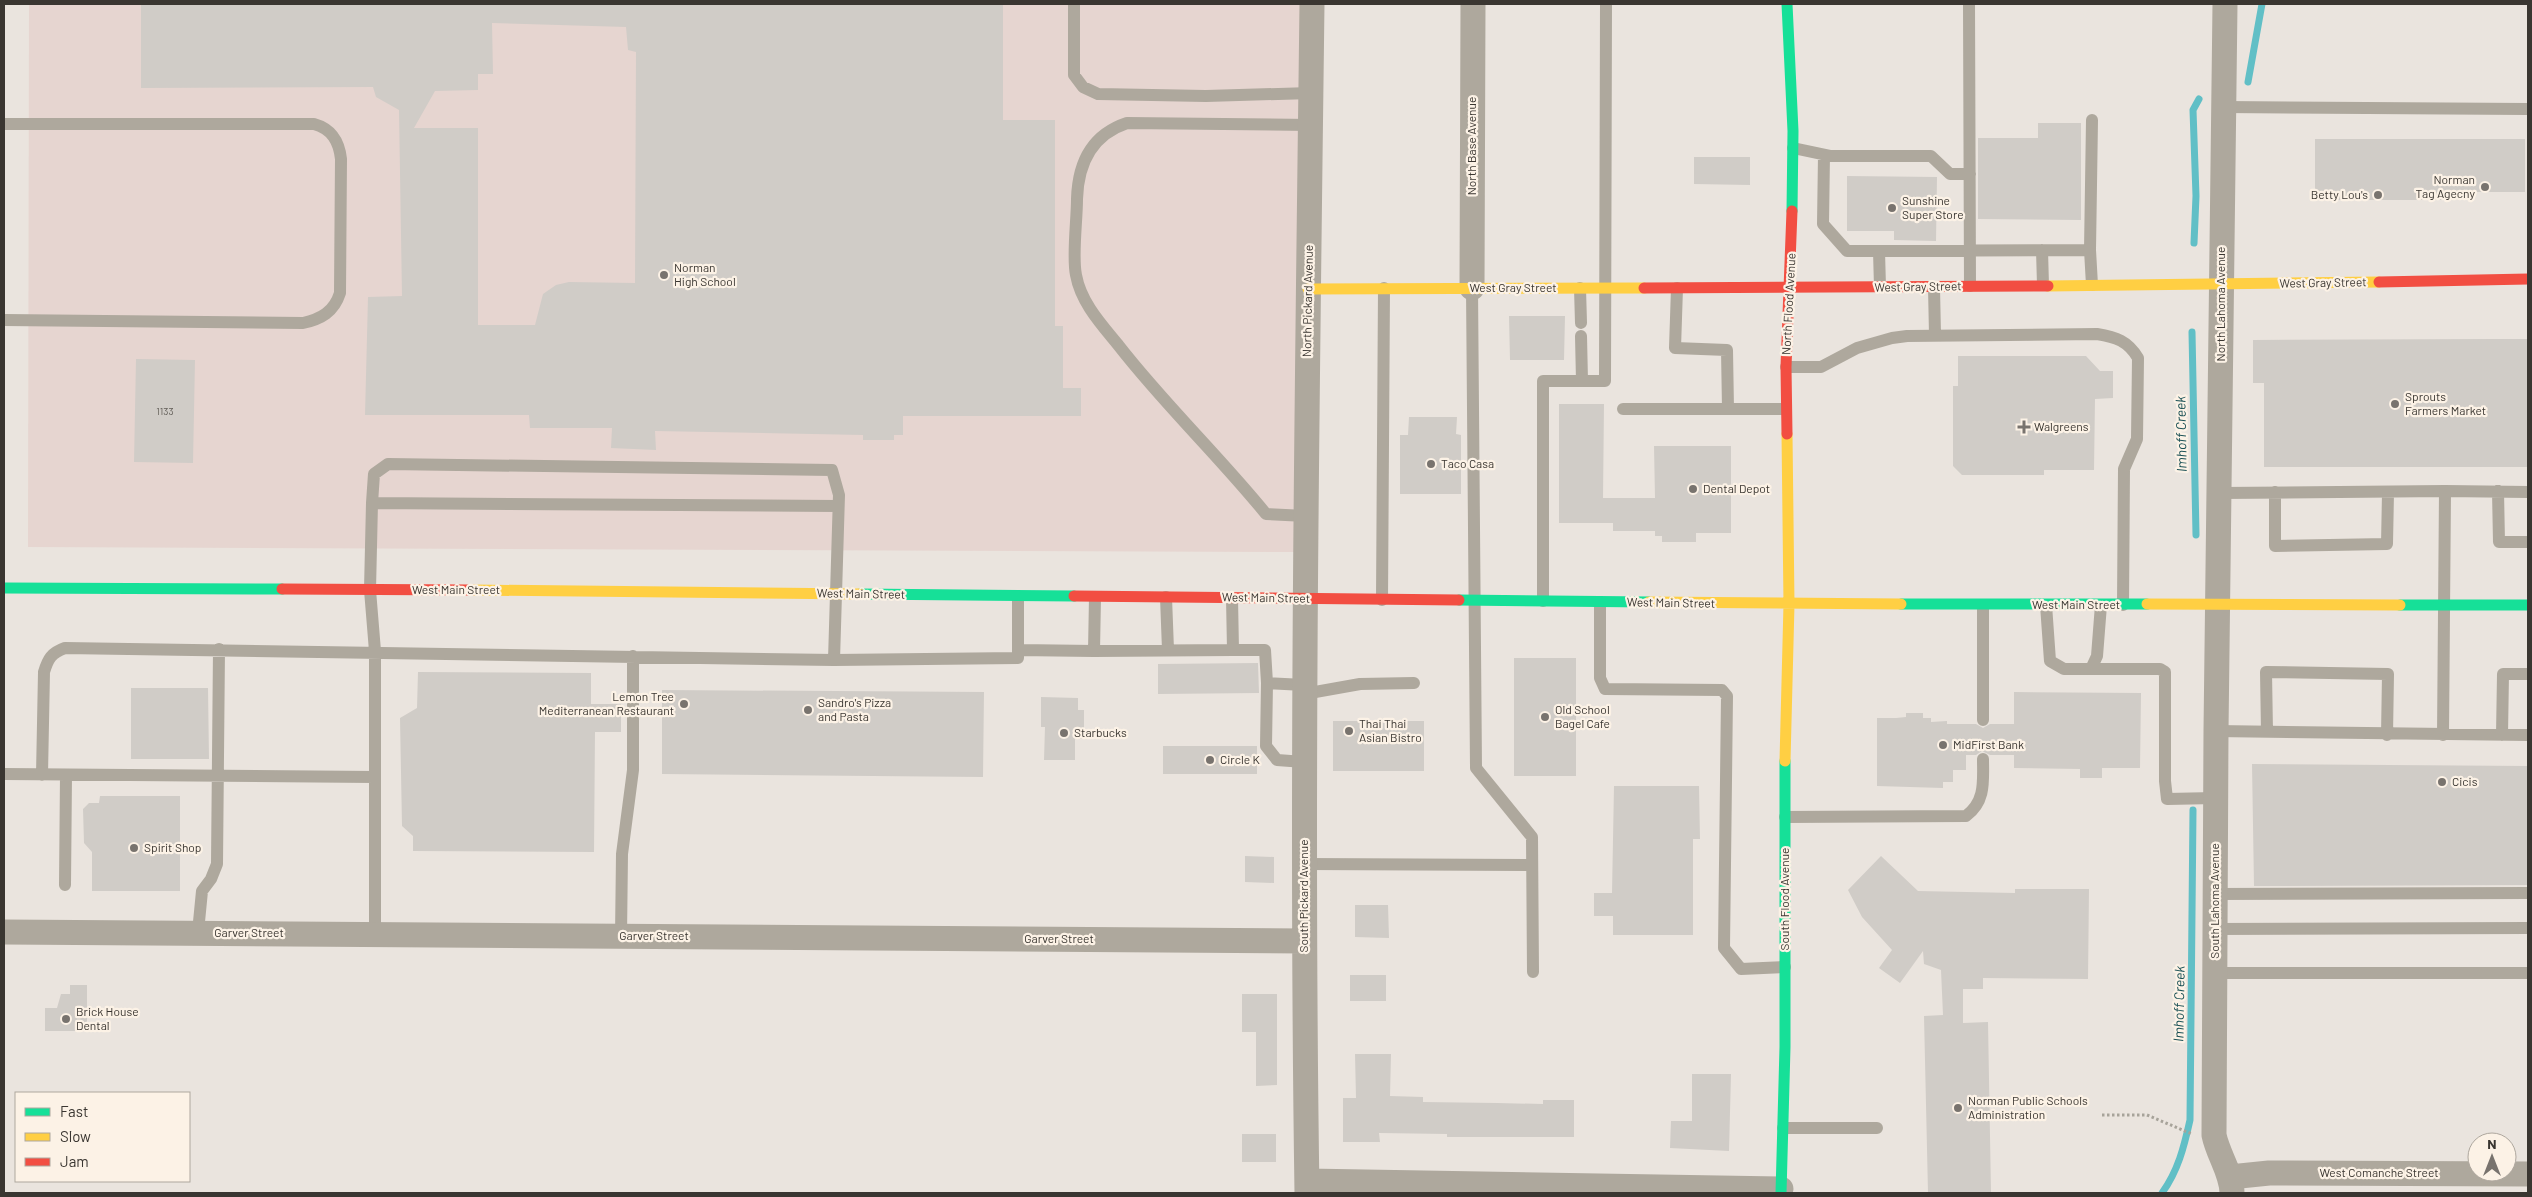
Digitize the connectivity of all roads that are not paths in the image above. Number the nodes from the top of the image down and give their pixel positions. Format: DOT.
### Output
graph roads {
  1 [pos="1074,4"];
  2 [pos="1312,4"];
  3 [pos="1473,4"];
  4 [pos="1606,4"];
  5 [pos="1787,4"];
  6 [pos="1969,4"];
  7 [pos="2225,4"];
  8 [pos="1311,93"];
  9 [pos="2223,107"];
  10 [pos="2528,108"];
  11 [pos="2092,120"];
  12 [pos="4,124"];
  13 [pos="1311,125"];
  14 [pos="1793,148"];
  15 [pos="1824,155"];
  16 [pos="1970,174"];
  17 [pos="2042,250"];
  18 [pos="2090,250"];
  19 [pos="1879,251"];
  20 [pos="1970,251"];
  21 [pos="2528,279"];
  22 [pos="2043,285"];
  23 [pos="2092,285"];
  24 [pos="2221,285"];
  25 [pos="1970,286"];
  26 [pos="1934,287"];
  27 [pos="1384,288"];
  28 [pos="1472,288"];
  29 [pos="1580,288"];
  30 [pos="1604,288"];
  31 [pos="1677,288"];
  32 [pos="1880,288"];
  33 [pos="1308,289"];
  34 [pos="1789,289"];
  35 [pos="4,320"];
  36 [pos="1581,322"];
  37 [pos="1935,335"];
  38 [pos="1581,336"];
  39 [pos="1786,367"];
  40 [pos="1582,381"];
  41 [pos="1623,409"];
  42 [pos="1728,409"];
  43 [pos="1786,409"];
  44 [pos="2275,492"];
  45 [pos="2445,492"];
  46 [pos="2498,492"];
  47 [pos="2528,492"];
  48 [pos="2220,493"];
  49 [pos="2388,493"];
  50 [pos="372,503"];
  51 [pos="838,506"];
  52 [pos="1306,516"];
  53 [pos="2528,542"];
  54 [pos="4,588"];
  55 [pos="370,590"];
  56 [pos="836,594"];
  57 [pos="1018,596"];
  58 [pos="1095,597"];
  59 [pos="1166,597"];
  60 [pos="1232,598"];
  61 [pos="1306,599"];
  62 [pos="1382,600"];
  63 [pos="1476,601"];
  64 [pos="1543,601"];
  65 [pos="1600,602"];
  66 [pos="1788,604"];
  67 [pos="1984,605"];
  68 [pos="2046,605"];
  69 [pos="2101,605"];
  70 [pos="2123,605"];
  71 [pos="2219,605"];
  72 [pos="2444,605"];
  73 [pos="2528,605"];
  74 [pos="219,649"];
  75 [pos="1018,650"];
  76 [pos="1168,650"];
  77 [pos="1233,650"];
  78 [pos="375,651"];
  79 [pos="1094,651"];
  80 [pos="633,656"];
  81 [pos="834,660"];
  82 [pos="2091,669"];
  83 [pos="2528,674"];
  84 [pos="1414,683"];
  85 [pos="1266,684"];
  86 [pos="1304,689"];
  87 [pos="1983,720"];
  88 [pos="2216,731"];
  89 [pos="2266,732"];
  90 [pos="2387,734"];
  91 [pos="2443,734"];
  92 [pos="2502,735"];
  93 [pos="2528,735"];
  94 [pos="1983,759"];
  95 [pos="1304,762"];
  96 [pos="4,774"];
  97 [pos="42,775"];
  98 [pos="66,775"];
  99 [pos="217,776"];
  100 [pos="375,776"];
  101 [pos="2215,798"];
  102 [pos="1785,817"];
  103 [pos="1304,864"];
  104 [pos="1532,865"];
  105 [pos="65,885"];
  106 [pos="2528,893"];
  107 [pos="2215,894"];
  108 [pos="2528,928"];
  109 [pos="2214,929"];
  110 [pos="4,932"];
  111 [pos="198,932"];
  112 [pos="375,934"];
  113 [pos="621,936"];
  114 [pos="1304,941"];
  115 [pos="1785,967"];
  116 [pos="1533,972"];
  117 [pos="2214,973"];
  118 [pos="2528,973"];
  119 [pos="1783,1128"];
  120 [pos="1877,1128"];
  121 [pos="2528,1174"];
  122 [pos="2231,1185"];
  123 [pos="1307,1187"];
  124 [pos="1605,1190"];
  125 [pos="1781,1191"];
  1 -- 8 [label="lane"];
  2 -- 8 [label="street, North Pickard Avenue"];
  3 -- 28 [label="street, North Base Avenue"];
  4 -- 30 [label="lane"];
  5 -- 14 [label="main road, North Flood Avenue"];
  6 -- 16 [label="lane"];
  7 -- 9 [label="street, North Lahoma Avenue"];
  8 -- 13 [label="street, North Pickard Avenue"];
  9 -- 10 [label="lane"];
  9 -- 24 [label="street, North Lahoma Avenue"];
  11 -- 18 [label="lane"];
  12 -- 35 [label="lane"];
  13 -- 33 [label="street, North Pickard Avenue"];
  13 -- 52 [label="lane"];
  14 -- 15 [label="lane"];
  14 -- 34 [label="main road, North Flood Avenue"];
  15 -- 16 [label="lane"];
  15 -- 19 [label="lane"];
  16 -- 20 [label="lane"];
  17 -- 18 [label="lane"];
  17 -- 20 [label="lane"];
  17 -- 22 [label="lane"];
  18 -- 23 [label="lane"];
  19 -- 20 [label="lane"];
  19 -- 32 [label="lane"];
  20 -- 25 [label="lane"];
  21 -- 24 [label="main road, West Gray Street"];
  22 -- 23 [label="main road, West Gray Street"];
  22 -- 25 [label="main road, West Gray Street"];
  23 -- 24 [label="main road, West Gray Street"];
  24 -- 48 [label="street, North Lahoma Avenue"];
  25 -- 26 [label="main road, West Gray Street"];
  26 -- 32 [label="main road, West Gray Street"];
  26 -- 37 [label="lane"];
  27 -- 28 [label="main road, West Gray Street"];
  27 -- 33 [label="main road, West Gray Street"];
  27 -- 62 [label="lane"];
  28 -- 29 [label="main road, West Gray Street"];
  28 -- 63 [label="lane"];
  29 -- 30 [label="main road, West Gray Street"];
  29 -- 36 [label="lane"];
  30 -- 31 [label="main road, West Gray Street"];
  30 -- 40 [label="lane"];
  31 -- 34 [label="main road, West Gray Street"];
  31 -- 42 [label="lane"];
  32 -- 34 [label="main road, West Gray Street"];
  33 -- 52 [label="street, North Pickard Avenue"];
  34 -- 39 [label="main road, North Flood Avenue"];
  37 -- 39 [label="lane"];
  37 -- 70 [label="lane"];
  38 -- 40 [label="lane"];
  39 -- 43 [label="main road, North Flood Avenue"];
  40 -- 64 [label="lane"];
  41 -- 42 [label="lane"];
  42 -- 43 [label="lane"];
  43 -- 66 [label="main road, North Flood Avenue"];
  44 -- 48 [label="lane"];
  44 -- 49 [label="lane"];
  44 -- 49 [label="lane"];
  45 -- 46 [label="lane"];
  45 -- 49 [label="lane"];
  45 -- 72 [label="lane"];
  46 -- 47 [label="lane"];
  46 -- 53 [label="lane"];
  48 -- 71 [label="street, North Lahoma Avenue"];
  50 -- 51 [label="lane"];
  50 -- 51 [label="lane"];
  50 -- 55 [label="lane"];
  51 -- 56 [label="lane"];
  52 -- 61 [label="street, North Pickard Avenue"];
  54 -- 55 [label="main road, West Main Street"];
  55 -- 56 [label="main road, West Main Street"];
  55 -- 78 [label="lane"];
  56 -- 57 [label="main road, West Main Street"];
  56 -- 81 [label="lane"];
  57 -- 58 [label="main road, West Main Street"];
  57 -- 75 [label="lane"];
  58 -- 59 [label="main road, West Main Street"];
  58 -- 79 [label="lane"];
  59 -- 60 [label="main road, West Main Street"];
  59 -- 76 [label="lane"];
  60 -- 61 [label="main road, West Main Street"];
  60 -- 77 [label="lane"];
  61 -- 62 [label="main road, West Main Street"];
  61 -- 86 [label="street, South Pickard Avenue"];
  62 -- 63 [label="main road, West Main Street"];
  63 -- 64 [label="main road, West Main Street"];
  63 -- 104 [label="lane"];
  64 -- 65 [label="main road, West Main Street"];
  65 -- 66 [label="main road, West Main Street"];
  65 -- 115 [label="lane"];
  66 -- 67 [label="main road, West Main Street"];
  66 -- 102 [label="main road, South Flood Avenue"];
  67 -- 68 [label="main road, West Main Street"];
  67 -- 87 [label="lane"];
  68 -- 69 [label="main road, West Main Street"];
  68 -- 82 [label="lane"];
  69 -- 70 [label="main road, West Main Street"];
  69 -- 82 [label="lane"];
  70 -- 71 [label="main road, West Main Street"];
  71 -- 72 [label="main road, West Main Street"];
  71 -- 88 [label="street, South Lahoma Avenue"];
  72 -- 73 [label="main road, West Main Street"];
  72 -- 91 [label="lane"];
  74 -- 78 [label="lane"];
  74 -- 97 [label="lane"];
  74 -- 99 [label="lane"];
  75 -- 79 [label="lane"];
  75 -- 81 [label="lane"];
  76 -- 77 [label="lane"];
  76 -- 79 [label="lane"];
  77 -- 85 [label="lane"];
  78 -- 80 [label="lane"];
  78 -- 100 [label="lane"];
  80 -- 81 [label="lane"];
  80 -- 113 [label="lane"];
  82 -- 101 [label="lane"];
  83 -- 92 [label="lane"];
  84 -- 86 [label="lane"];
  85 -- 86 [label="lane"];
  85 -- 95 [label="lane"];
  86 -- 95 [label="street, South Pickard Avenue"];
  88 -- 89 [label="lane"];
  88 -- 101 [label="street, South Lahoma Avenue"];
  89 -- 90 [label="lane"];
  89 -- 90 [label="lane"];
  90 -- 91 [label="lane"];
  91 -- 92 [label="lane"];
  92 -- 93 [label="lane"];
  94 -- 102 [label="lane"];
  95 -- 103 [label="street, South Pickard Avenue"];
  96 -- 97 [label="lane"];
  97 -- 98 [label="lane"];
  98 -- 99 [label="lane"];
  98 -- 105 [label="lane"];
  99 -- 100 [label="lane"];
  99 -- 111 [label="lane"];
  100 -- 112 [label="lane"];
  101 -- 107 [label="street, South Lahoma Avenue"];
  102 -- 115 [label="main road, South Flood Avenue"];
  103 -- 104 [label="lane"];
  103 -- 114 [label="street, South Pickard Avenue"];
  104 -- 116 [label="lane"];
  106 -- 107 [label="lane"];
  107 -- 109 [label="street, South Lahoma Avenue"];
  108 -- 109 [label="lane"];
  109 -- 117 [label="street, South Lahoma Avenue"];
  110 -- 111 [label="street, Garver Street"];
  111 -- 112 [label="street, Garver Street"];
  112 -- 113 [label="street, Garver Street"];
  113 -- 114 [label="street, Garver Street"];
  114 -- 123 [label="street, South Pickard Avenue"];
  115 -- 119 [label="main road, South Flood Avenue"];
  117 -- 118 [label="lane"];
  117 -- 122 [label="street, South Lahoma Avenue"];
  119 -- 120 [label="lane"];
  119 -- 125 [label="main road, South Flood Avenue"];
  121 -- 122 [label="street, West Comanche Street"];
  123 -- 124 [label="street"];
  124 -- 125 [label="street"];
}
